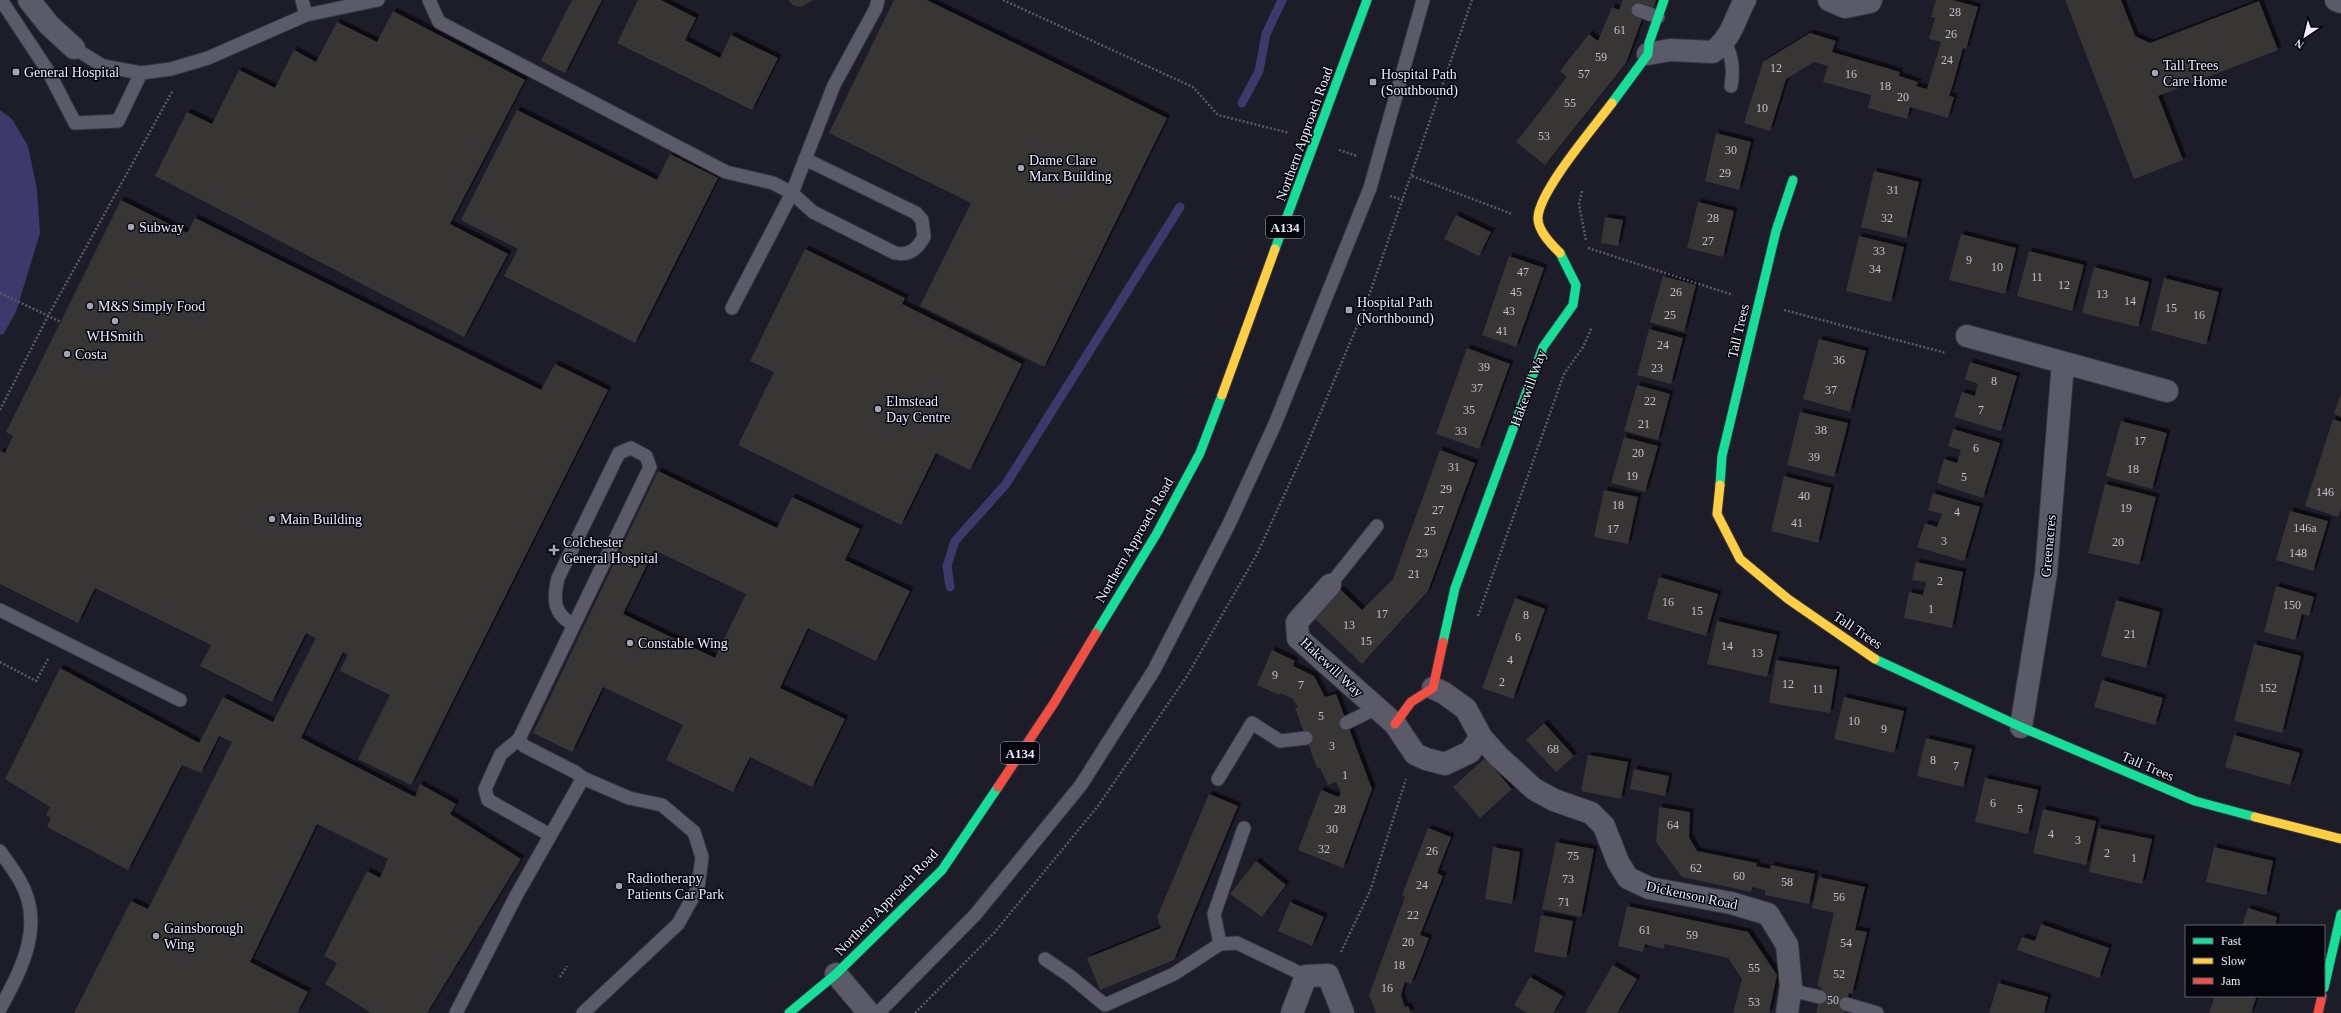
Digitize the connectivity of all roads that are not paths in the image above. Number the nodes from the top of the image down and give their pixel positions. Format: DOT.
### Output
graph roads {
  1 [pos="1,0"];
  2 [pos="29,0"];
  3 [pos="302,0"];
  4 [pos="378,0"];
  5 [pos="429,0"];
  6 [pos="878,0"];
  7 [pos="1367,0"];
  8 [pos="1423,0"];
  9 [pos="1664,0"];
  10 [pos="1745,0"];
  11 [pos="1829,0"];
  12 [pos="1871,0"];
  13 [pos="2336,0"];
  14 [pos="2341,2"];
  15 [pos="1638,10"];
  16 [pos="306,15"];
  17 [pos="1658,17"];
  18 [pos="1724,42"];
  19 [pos="74,48"];
  20 [pos="1648,54"];
  21 [pos="141,72"];
  22 [pos="1731,86"];
  23 [pos="805,159"];
  24 [pos="1793,180"];
  25 [pos="792,193"];
  26 [pos="732,308"];
  27 [pos="1967,336"];
  28 [pos="2063,363"];
  29 [pos="2168,390"];
  30 [pos="1377,526"];
  31 [pos="1330,585"];
  32 [pos="0,610"];
  33 [pos="574,625"];
  34 [pos="1432,688"];
  35 [pos="180,700"];
  36 [pos="1377,708"];
  37 [pos="1346,723"];
  38 [pos="1395,724"];
  39 [pos="2021,727"];
  40 [pos="1481,737"];
  41 [pos="1306,738"];
  42 [pos="519,739"];
  43 [pos="583,778"];
  44 [pos="1218,779"];
  45 [pos="1244,828"];
  46 [pos="550,835"];
  47 [pos="2341,839"];
  48 [pos="0,851"];
  49 [pos="2341,914"];
  50 [pos="1220,944"];
  51 [pos="1045,960"];
  52 [pos="836,974"];
  53 [pos="1306,976"];
  54 [pos="2325,984"];
  55 [pos="1790,990"];
  56 [pos="1820,997"];
  57 [pos="2322,997"];
  58 [pos="1846,1004"];
  59 [pos="0,1009"];
  60 [pos="456,1013"];
  61 [pos="583,1013"];
  62 [pos="789,1013"];
  63 [pos="869,1013"];
  64 [pos="878,1013"];
  65 [pos="1292,1013"];
  66 [pos="1342,1013"];
  67 [pos="1787,1013"];
  68 [pos="1877,1013"];
  69 [pos="2318,1013"];
  1 -- 21 [label="lane"];
  2 -- 19 [label="street"];
  3 -- 16 [label="lane"];
  4 -- 16 [label="lane"];
  5 -- 25 [label="lane"];
  6 -- 23 [label="lane"];
  7 -- 52 [label="street, Northern Approach Road / A134"];
  8 -- 64 [label="lane"];
  9 -- 17 [label="street, Hakewill Way"];
  10 -- 18 [label="street"];
  11 -- 12 [label="street"];
  13 -- 14 [label="street"];
  15 -- 17 [label="lane"];
  16 -- 21 [label="lane"];
  17 -- 20 [label="street, Hakewill Way"];
  18 -- 20 [label="street"];
  18 -- 22 [label="lane"];
  19 -- 21 [label="lane"];
  20 -- 34 [label="street, Hakewill Way"];
  23 -- 25 [label="lane"];
  23 -- 25 [label="lane"];
  24 -- 39 [label="street, Tall Trees"];
  25 -- 26 [label="lane"];
  27 -- 28 [label="street"];
  28 -- 29 [label="street"];
  28 -- 39 [label="street, Greenacres"];
  30 -- 31 [label="lane"];
  31 -- 36 [label="street, Hakewill Way"];
  32 -- 35 [label="lane"];
  33 -- 33 [label="lane"];
  33 -- 42 [label="lane"];
  34 -- 38 [label="street"];
  34 -- 40 [label="street, Dickenson Road"];
  36 -- 37 [label="lane"];
  36 -- 38 [label="street, Hakewill Way"];
  38 -- 40 [label="street, Hakewill Way"];
  39 -- 47 [label="street, Tall Trees"];
  40 -- 55 [label="street, Dickenson Road"];
  41 -- 44 [label="lane"];
  42 -- 43 [label="lane"];
  42 -- 46 [label="lane"];
  43 -- 46 [label="lane"];
  43 -- 61 [label="lane"];
  45 -- 50 [label="lane"];
  46 -- 60 [label="lane"];
  48 -- 59 [label="lane"];
  49 -- 54 [label="street"];
  50 -- 51 [label="lane"];
  50 -- 53 [label="lane"];
  52 -- 62 [label="street, Northern Approach Road / A134"];
  52 -- 63 [label="street"];
  53 -- 65 [label="street"];
  53 -- 66 [label="street"];
  55 -- 56 [label="lane"];
  55 -- 67 [label="street, Dickenson Road"];
  57 -- 69 [label="street"];
  58 -- 68 [label="lane"];
}
